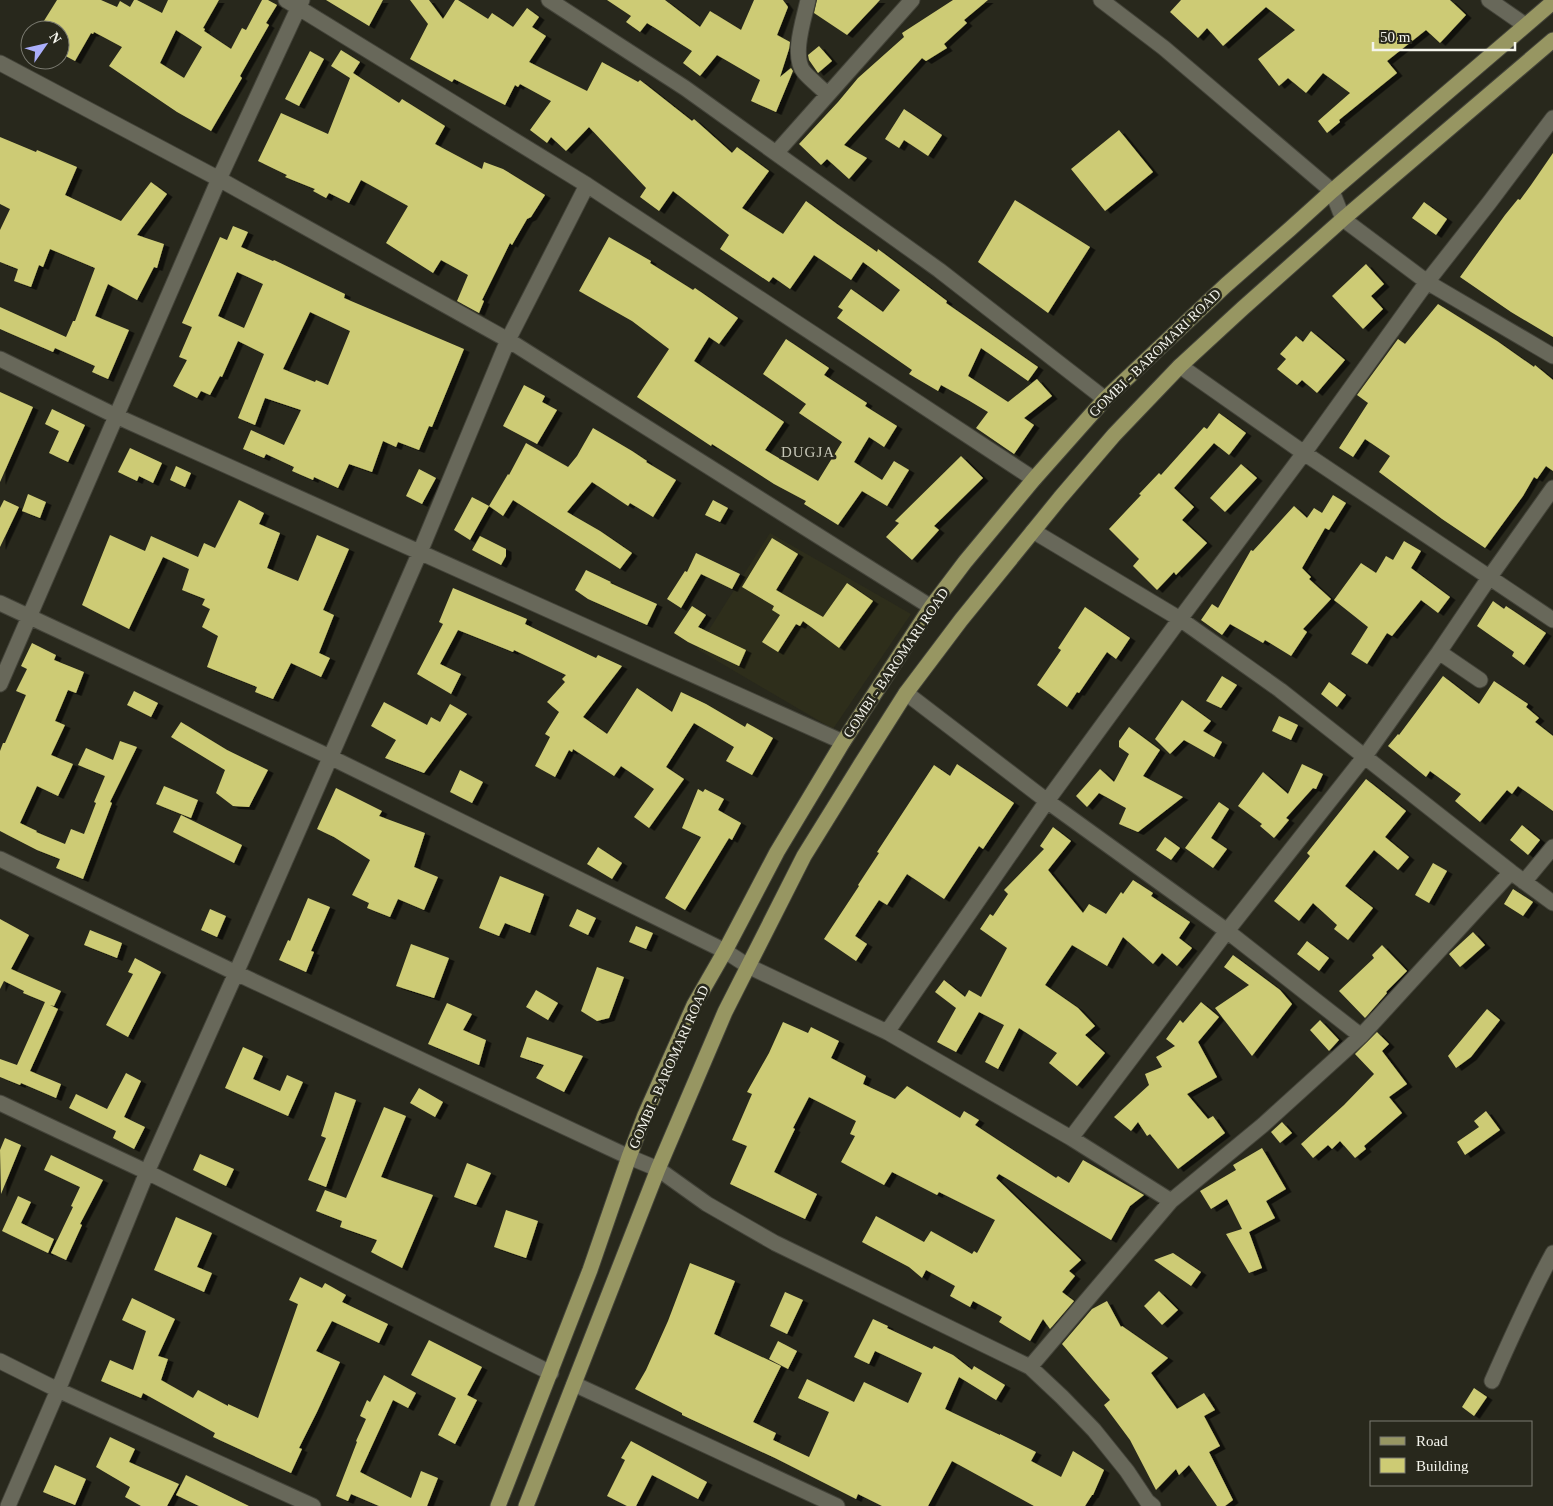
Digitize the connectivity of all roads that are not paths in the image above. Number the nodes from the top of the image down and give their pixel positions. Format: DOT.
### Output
graph roads {
  1 [pos="549,0"];
  2 [pos="808,0"];
  3 [pos="912,0"];
  4 [pos="1101,0"];
  5 [pos="1489,0"];
  6 [pos="296,2"];
  7 [pos="1553,2"];
  8 [pos="1525,25"];
  9 [pos="1553,40"];
  10 [pos="0,63"];
  11 [pos="827,94"];
  12 [pos="1553,118"];
  13 [pos="776,153"];
  14 [pos="219,179"];
  15 [pos="587,185"];
  16 [pos="1332,191"];
  17 [pos="1343,219"];
  18 [pos="1427,282"];
  19 [pos="508,340"];
  20 [pos="1553,356"];
  21 [pos="0,359"];
  22 [pos="1180,366"];
  23 [pos="1105,399"];
  24 [pos="116,416"];
  25 [pos="1304,453"];
  26 [pos="1034,479"];
  27 [pos="1553,488"];
  28 [pos="1033,532"];
  29 [pos="420,552"];
  30 [pos="1489,578"];
  31 [pos="0,603"];
  32 [pos="931,607"];
  33 [pos="28,617"];
  34 [pos="1180,619"];
  35 [pos="1553,620"];
  36 [pos="1439,652"];
  37 [pos="1480,680"];
  38 [pos="0,684"];
  39 [pos="906,693"];
  40 [pos="843,742"];
  41 [pos="1365,756"];
  42 [pos="330,757"];
  43 [pos="1047,801"];
  44 [pos="1553,847"];
  45 [pos="0,859"];
  46 [pos="1511,872"];
  47 [pos="1524,882"];
  48 [pos="1553,903"];
  49 [pos="1227,931"];
  50 [pos="725,951"];
  51 [pos="748,966"];
  52 [pos="236,973"];
  53 [pos="887,1032"];
  54 [pos="1361,1036"];
  55 [pos="0,1103"];
  56 [pos="1070,1138"];
  57 [pos="629,1157"];
  58 [pos="658,1169"];
  59 [pos="147,1172"];
  60 [pos="1171,1201"];
  61 [pos="1553,1254"];
  62 [pos="0,1361"];
  63 [pos="1030,1367"];
  64 [pos="551,1373"];
  65 [pos="1492,1382"];
  66 [pos="574,1384"];
  67 [pos="58,1390"];
  68 [pos="8,1506"];
  69 [pos="313,1506"];
  70 [pos="498,1506"];
  71 [pos="526,1506"];
  72 [pos="837,1506"];
  73 [pos="1154,1506"];
  1 -- 13 [label="street"];
  2 -- 11 [label="street"];
  3 -- 11 [label="street"];
  4 -- 16 [label="street"];
  5 -- 8 [label="street"];
  6 -- 14 [label="street"];
  6 -- 15 [label="street"];
  7 -- 8 [label="main road, GOMBI - BAROMARI ROAD"];
  8 -- 16 [label="main road, GOMBI - BAROMARI ROAD"];
  9 -- 17 [label="main road, GOMBI - BAROMARI ROAD"];
  10 -- 14 [label="street"];
  11 -- 13 [label="street"];
  12 -- 18 [label="street"];
  13 -- 23 [label="street"];
  14 -- 19 [label="street"];
  14 -- 24 [label="street"];
  15 -- 19 [label="street"];
  15 -- 26 [label="street"];
  16 -- 17 [label="street"];
  16 -- 23 [label="main road, GOMBI - BAROMARI ROAD"];
  17 -- 18 [label="street"];
  17 -- 22 [label="main road, GOMBI - BAROMARI ROAD"];
  18 -- 20 [label="street"];
  18 -- 25 [label="street"];
  19 -- 29 [label="street"];
  19 -- 32 [label="street"];
  21 -- 24 [label="street"];
  22 -- 25 [label="street"];
  22 -- 28 [label="main road, GOMBI - BAROMARI ROAD"];
  23 -- 26 [label="main road, GOMBI - BAROMARI ROAD"];
  24 -- 29 [label="street"];
  24 -- 33 [label="street"];
  25 -- 30 [label="street"];
  25 -- 34 [label="street"];
  26 -- 32 [label="main road, GOMBI - BAROMARI ROAD"];
  27 -- 30 [label="street"];
  28 -- 34 [label="street"];
  28 -- 39 [label="main road, GOMBI - BAROMARI ROAD"];
  29 -- 40 [label="street"];
  29 -- 42 [label="street"];
  30 -- 35 [label="street"];
  30 -- 36 [label="street"];
  31 -- 33 [label="street"];
  32 -- 40 [label="main road, GOMBI - BAROMARI ROAD"];
  33 -- 38 [label="street"];
  33 -- 42 [label="street"];
  34 -- 41 [label="street"];
  34 -- 43 [label="street"];
  36 -- 37 [label="street"];
  36 -- 41 [label="street"];
  39 -- 43 [label="street"];
  39 -- 51 [label="main road, GOMBI - BAROMARI ROAD"];
  40 -- 50 [label="main road, GOMBI - BAROMARI ROAD"];
  41 -- 46 [label="street"];
  41 -- 49 [label="street"];
  42 -- 50 [label="street"];
  42 -- 52 [label="street"];
  43 -- 49 [label="street"];
  43 -- 53 [label="street"];
  44 -- 47 [label="street"];
  45 -- 52 [label="street"];
  46 -- 47 [label="street"];
  46 -- 54 [label="street"];
  47 -- 48 [label="street"];
  49 -- 54 [label="street"];
  49 -- 56 [label="street"];
  50 -- 51 [label="street"];
  50 -- 57 [label="main road, GOMBI - BAROMARI ROAD"];
  51 -- 53 [label="street"];
  51 -- 58 [label="main road, GOMBI - BAROMARI ROAD"];
  52 -- 57 [label="street"];
  52 -- 59 [label="street"];
  53 -- 56 [label="street"];
  54 -- 60 [label="street"];
  55 -- 59 [label="street"];
  56 -- 60 [label="street"];
  57 -- 58 [label="street"];
  57 -- 64 [label="main road, GOMBI - BAROMARI ROAD"];
  58 -- 63 [label="street"];
  58 -- 66 [label="main road, GOMBI - BAROMARI ROAD"];
  59 -- 64 [label="street"];
  59 -- 67 [label="street"];
  60 -- 63 [label="street"];
  61 -- 65 [label="street"];
  62 -- 67 [label="street"];
  63 -- 73 [label="street"];
  64 -- 70 [label="main road, GOMBI - BAROMARI ROAD"];
  66 -- 71 [label="main road, GOMBI - BAROMARI ROAD"];
  66 -- 72 [label="street"];
  67 -- 68 [label="street"];
  67 -- 69 [label="street"];
}
